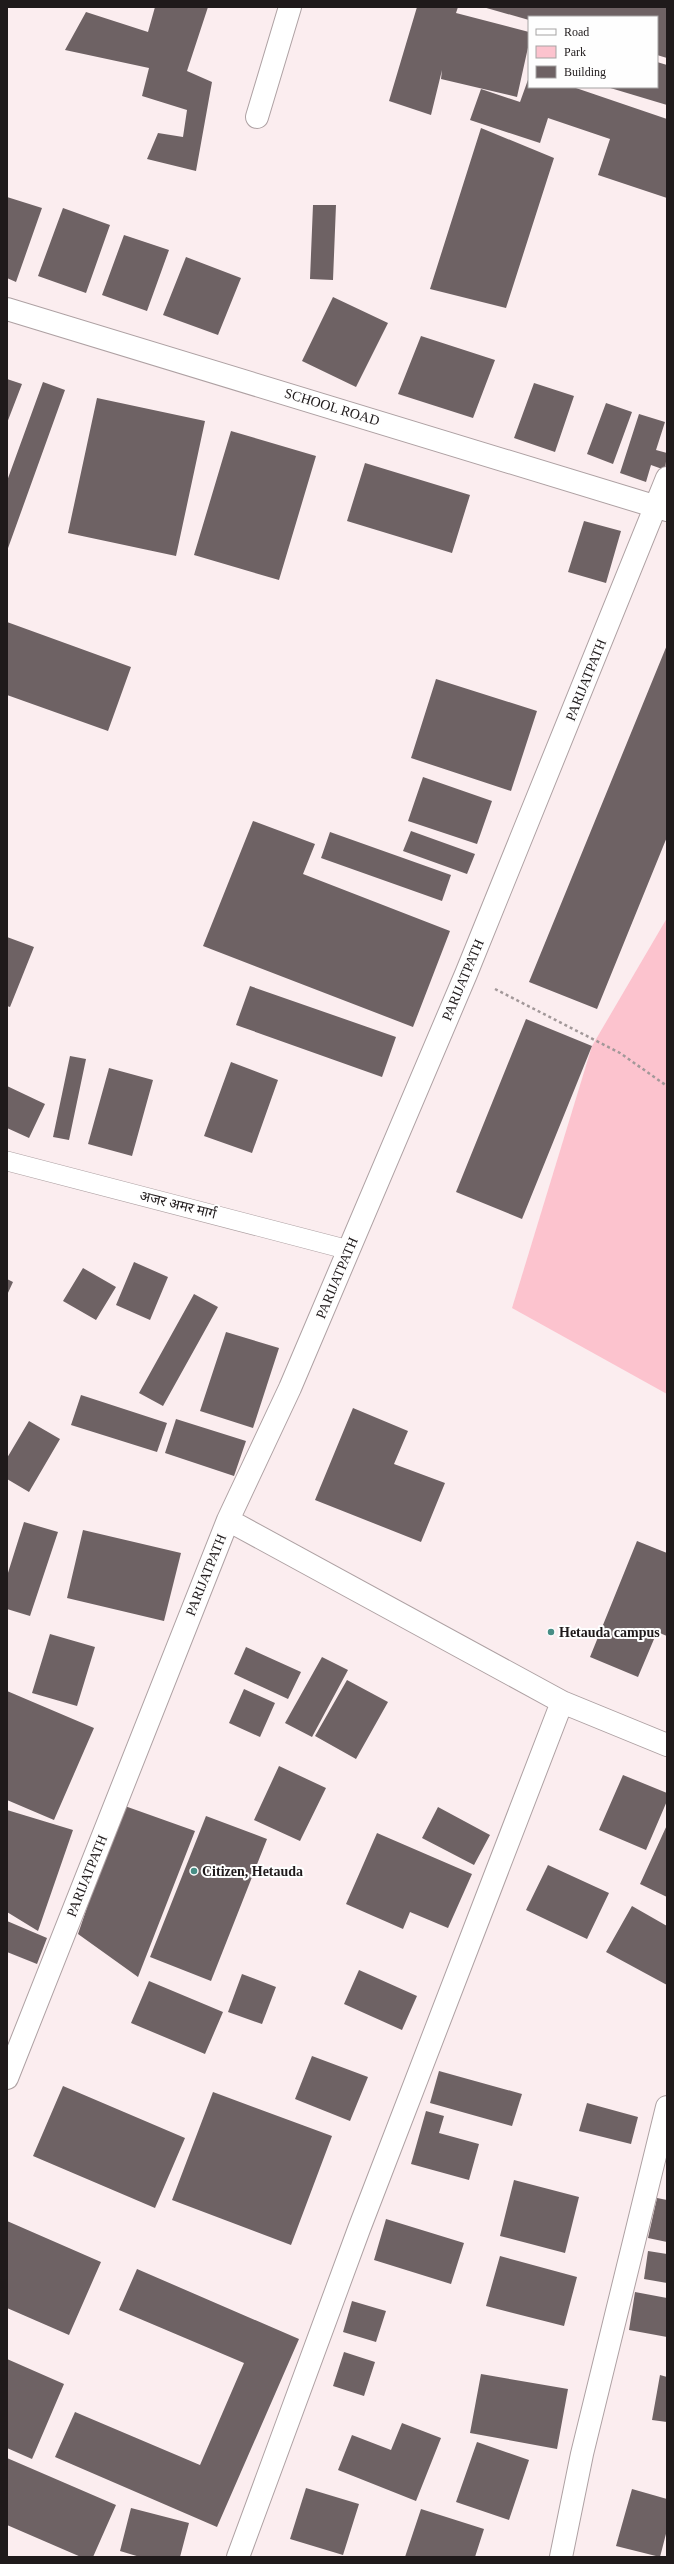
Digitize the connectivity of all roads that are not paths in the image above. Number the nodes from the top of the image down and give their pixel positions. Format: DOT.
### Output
graph roads {
  1 [pos="290,7"];
  2 [pos="257,118"];
  3 [pos="7,309"];
  4 [pos="667,478"];
  5 [pos="662,508"];
  6 [pos="7,1161"];
  7 [pos="349,1250"];
  8 [pos="228,1520"];
  9 [pos="562,1702"];
  10 [pos="667,1745"];
  11 [pos="7,2078"];
  12 [pos="667,2107"];
  13 [pos="238,2557"];
  14 [pos="561,2557"];
  1 -- 2 [label="street"];
  3 -- 5 [label="street, SCHOOL ROAD"];
  4 -- 5 [label="street, PARIJATPATH"];
  5 -- 7 [label="street, PARIJATPATH"];
  6 -- 7 [label="lane, अजर अमर मार्ग"];
  7 -- 8 [label="street, PARIJATPATH"];
  8 -- 9 [label="street"];
  8 -- 11 [label="street, PARIJATPATH"];
  9 -- 10 [label="street"];
  9 -- 13 [label="street"];
  12 -- 14 [label="street"];
}
